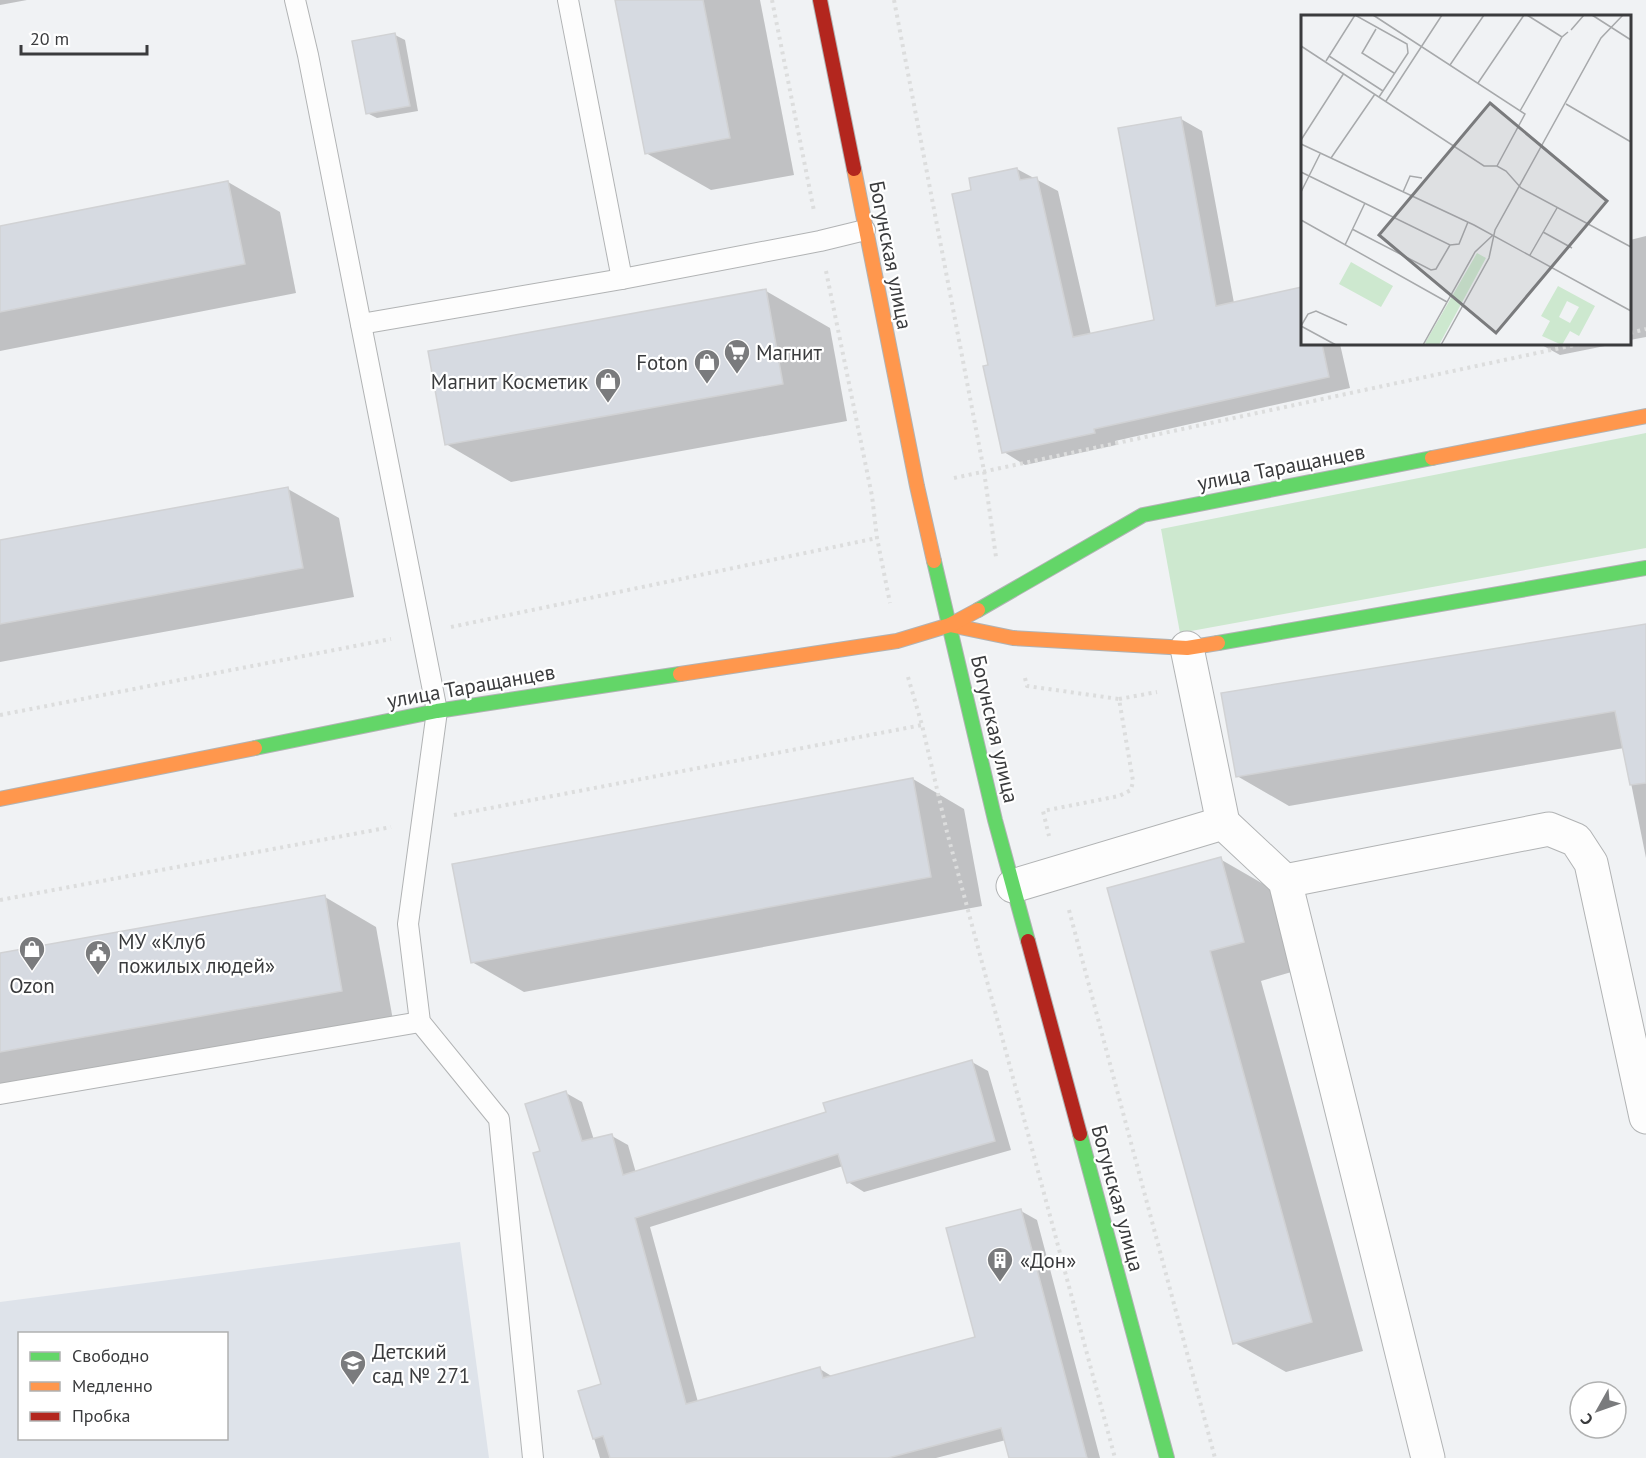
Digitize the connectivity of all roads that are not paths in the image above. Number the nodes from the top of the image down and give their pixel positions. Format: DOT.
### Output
graph roads {
  1 [pos="295,0"];
  2 [pos="568,0"];
  3 [pos="820,0"];
  4 [pos="865,230"];
  5 [pos="622,279"];
  6 [pos="361,324"];
  7 [pos="1646,416"];
  8 [pos="1646,568"];
  9 [pos="950,625"];
  10 [pos="1186,648"];
  11 [pos="437,711"];
  12 [pos="0,799"];
  13 [pos="1223,823"];
  14 [pos="1284,881"];
  15 [pos="1013,885"];
  16 [pos="420,1022"];
  17 [pos="0,1094"];
  18 [pos="1646,1117"];
  19 [pos="533,1458"];
  20 [pos="1167,1458"];
  21 [pos="1428,1458"];
  1 -- 6 [label="lane"];
  2 -- 5 [label="lane"];
  3 -- 4 [label="street, Богунская улица"];
  4 -- 5 [label="lane"];
  4 -- 9 [label="street, Богунская улица"];
  5 -- 6 [label="lane"];
  6 -- 11 [label="lane"];
  7 -- 9 [label="street, улица Таращанцев"];
  8 -- 10 [label="street, улица Таращанцев"];
  9 -- 10 [label="street, улица Таращанцев"];
  9 -- 11 [label="street, улица Таращанцев"];
  9 -- 15 [label="street, Богунская улица"];
  10 -- 13 [label="street"];
  11 -- 12 [label="street, улица Таращанцев"];
  11 -- 16 [label="lane"];
  13 -- 14 [label="street"];
  13 -- 15 [label="street"];
  14 -- 18 [label="street"];
  14 -- 21 [label="street"];
  15 -- 20 [label="street, Богунская улица"];
  16 -- 17 [label="lane"];
  16 -- 19 [label="lane"];
}
